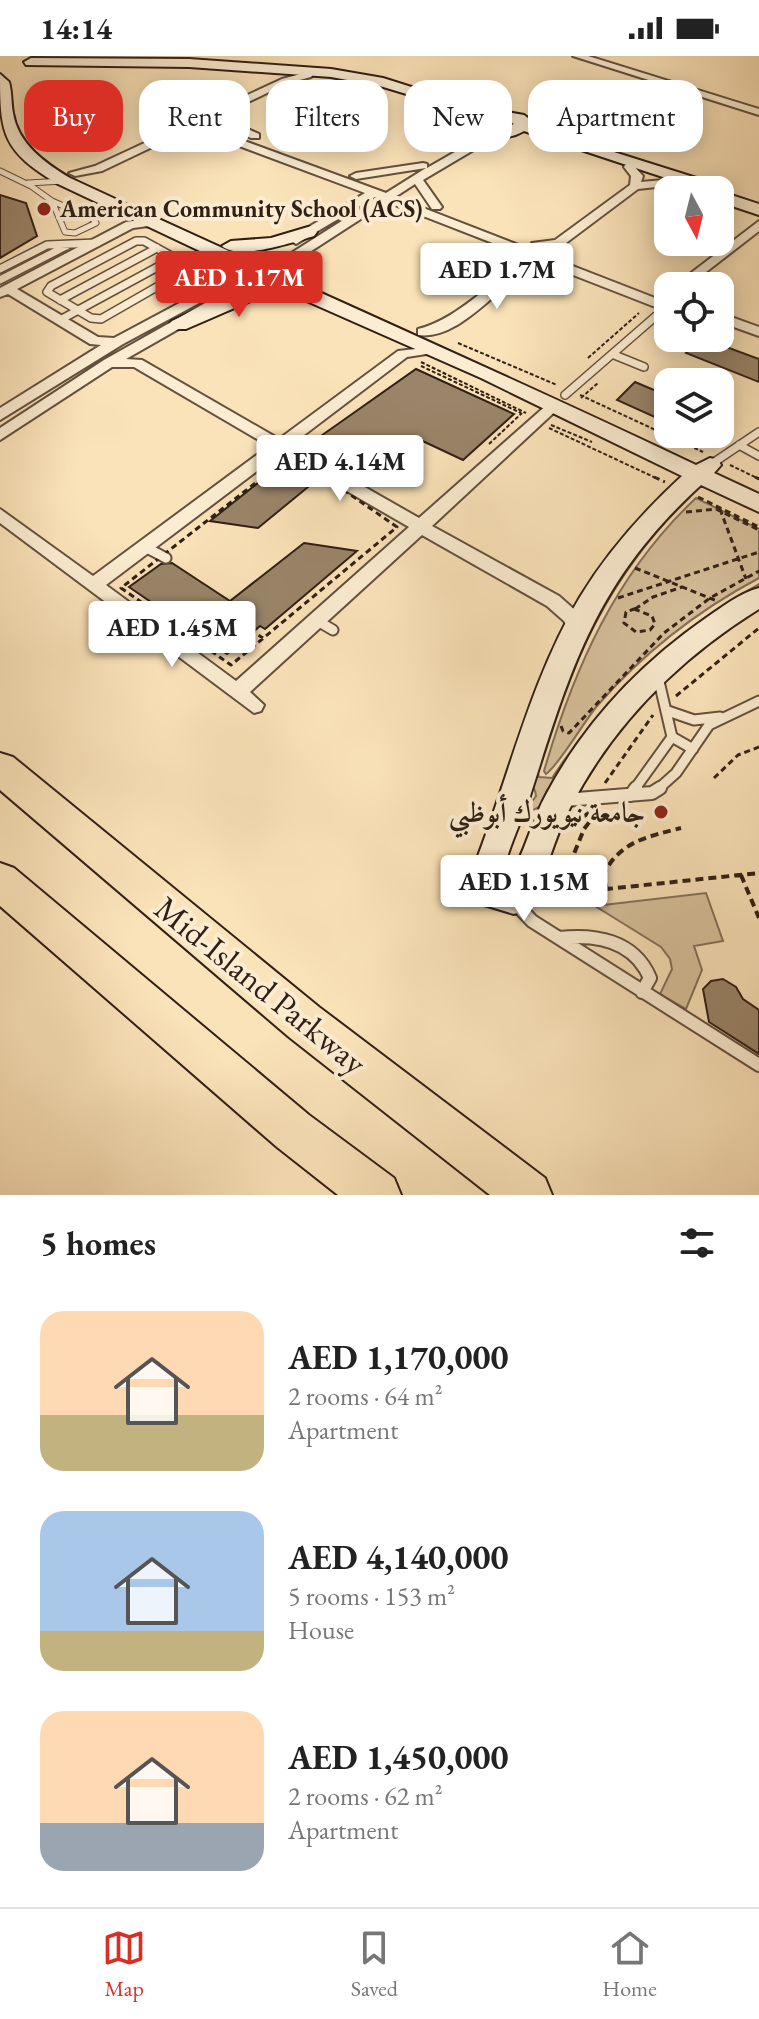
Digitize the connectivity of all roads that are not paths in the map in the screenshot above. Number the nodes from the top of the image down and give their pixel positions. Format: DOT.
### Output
graph roads {
  1 [pos="578,56"];
  2 [pos="17,71"];
  3 [pos="277,78"];
  4 [pos="404,89"];
  5 [pos="250,94"];
  6 [pos="404,94"];
  7 [pos="759,112"];
  8 [pos="512,116"];
  9 [pos="4,122"];
  10 [pos="522,123"];
  11 [pos="512,131"];
  12 [pos="250,134"];
  13 [pos="512,134"];
  14 [pos="250,147"];
  15 [pos="139,149"];
  16 [pos="446,152"];
  17 [pos="462,152"];
  18 [pos="423,166"];
  19 [pos="629,167"];
  20 [pos="0,171"];
  21 [pos="318,172"];
  22 [pos="81,176"];
  23 [pos="356,176"];
  24 [pos="657,176"];
  25 [pos="676,176"];
  26 [pos="416,178"];
  27 [pos="24,183"];
  28 [pos="44,183"];
  29 [pos="654,184"];
  30 [pos="635,186"];
  31 [pos="385,192"];
  32 [pos="42,193"];
  33 [pos="734,196"];
  34 [pos="52,201"];
  35 [pos="734,201"];
  36 [pos="755,206"];
  37 [pos="346,208"];
  38 [pos="436,212"];
  39 [pos="357,217"];
  40 [pos="139,221"];
  41 [pos="756,226"];
  42 [pos="308,232"];
  43 [pos="71,243"];
  44 [pos="97,243"];
  45 [pos="231,246"];
  46 [pos="157,248"];
  47 [pos="209,249"];
  48 [pos="556,254"];
  49 [pos="529,255"];
  50 [pos="174,258"];
  51 [pos="264,268"];
  52 [pos="0,269"];
  53 [pos="698,272"];
  54 [pos="219,287"];
  55 [pos="3,288"];
  56 [pos="296,290"];
  57 [pos="654,297"];
  58 [pos="60,300"];
  59 [pos="654,307"];
  60 [pos="77,310"];
  61 [pos="60,320"];
  62 [pos="734,322"];
  63 [pos="179,325"];
  64 [pos="759,332"];
  65 [pos="734,333"];
  66 [pos="759,342"];
  67 [pos="428,346"];
  68 [pos="100,353"];
  69 [pos="612,354"];
  70 [pos="135,356"];
  71 [pos="644,367"];
  72 [pos="560,399"];
  73 [pos="3,404"];
  74 [pos="759,432"];
  75 [pos="0,435"];
  76 [pos="283,445"];
  77 [pos="739,445"];
  78 [pos="759,456"];
  79 [pos="704,465"];
  80 [pos="759,488"];
  81 [pos="759,504"];
  82 [pos="0,515"];
  83 [pos="418,526"];
  84 [pos="145,547"];
  85 [pos="165,557"];
  86 [pos="93,585"];
  87 [pos="751,587"];
  88 [pos="602,605"];
  89 [pos="316,620"];
  90 [pos="333,630"];
  91 [pos="657,670"];
  92 [pos="238,691"];
  93 [pos="759,701"];
  94 [pos="254,705"];
  95 [pos="668,711"];
  96 [pos="720,717"];
  97 [pos="672,737"];
  98 [pos="693,749"];
  99 [pos="0,768"];
  100 [pos="631,795"];
  101 [pos="564,813"];
  102 [pos="0,881"];
  103 [pos="514,899"];
  104 [pos="558,938"];
  105 [pos="642,992"];
  106 [pos="759,1065"];
  107 [pos="533,1192"];
  108 [pos="377,1195"];
  1 -- 7 [label="street"];
  2 -- 3 [label="street"];
  2 -- 4 [label="street"];
  2 -- 9 [label="street"];
  2 -- 22 [label="street"];
  3 -- 5 [label="street"];
  3 -- 6 [label="street"];
  8 -- 10 [label="street"];
  9 -- 22 [label="street"];
  10 -- 11 [label="street"];
  10 -- 25 [label="street"];
  12 -- 23 [label="street"];
  13 -- 19 [label="street"];
  14 -- 21 [label="street"];
  15 -- 22 [label="street"];
  16 -- 18 [label="street"];
  17 -- 26 [label="street"];
  18 -- 23 [label="street"];
  18 -- 31 [label="street"];
  19 -- 24 [label="street"];
  19 -- 30 [label="street"];
  20 -- 27 [label="lane"];
  21 -- 31 [label="street"];
  21 -- 37 [label="street"];
  22 -- 28 [label="lane"];
  22 -- 40 [label="street"];
  22 -- 45 [label="street"];
  23 -- 31 [label="street"];
  26 -- 31 [label="street"];
  26 -- 38 [label="street"];
  27 -- 28 [label="lane"];
  27 -- 32 [label="lane"];
  28 -- 32 [label="lane"];
  29 -- 30 [label="street"];
  30 -- 48 [label="street"];
  31 -- 37 [label="street"];
  31 -- 38 [label="street"];
  31 -- 39 [label="street"];
  32 -- 34 [label="lane"];
  33 -- 36 [label="street"];
  34 -- 34 [label="lane"];
  35 -- 36 [label="street"];
  36 -- 41 [label="street"];
  37 -- 42 [label="street"];
  38 -- 39 [label="street"];
  38 -- 49 [label="street"];
  39 -- 51 [label="street"];
  40 -- 44 [label="street"];
  40 -- 47 [label="street"];
  41 -- 53 [label="street"];
  42 -- 45 [label="street"];
  42 -- 51 [label="street"];
  43 -- 44 [label="lane"];
  43 -- 52 [label="lane"];
  43 -- 55 [label="lane"];
  44 -- 55 [label="street"];
  45 -- 51 [label="street"];
  46 -- 50 [label="lane"];
  46 -- 58 [label="lane"];
  46 -- 58 [label="lane"];
  47 -- 51 [label="street"];
  47 -- 54 [label="street"];
  48 -- 49 [label="street"];
  48 -- 49 [label="street"];
  48 -- 57 [label="street"];
  49 -- 67 [label="street"];
  50 -- 60 [label="lane"];
  50 -- 60 [label="lane"];
  51 -- 54 [label="street"];
  51 -- 56 [label="street"];
  51 -- 63 [label="street"];
  51 -- 67 [label="street"];
  54 -- 68 [label="street"];
  55 -- 61 [label="street"];
  56 -- 63 [label="street"];
  56 -- 67 [label="street"];
  58 -- 60 [label="lane"];
  59 -- 69 [label="lane"];
  60 -- 61 [label="lane"];
  61 -- 68 [label="street"];
  62 -- 64 [label="street"];
  63 -- 70 [label="street"];
  65 -- 66 [label="street"];
  67 -- 72 [label="street"];
  67 -- 72 [label="street"];
  67 -- 76 [label="street"];
  68 -- 70 [label="street"];
  68 -- 73 [label="street"];
  68 -- 75 [label="street"];
  69 -- 71 [label="lane"];
  69 -- 72 [label="lane"];
  70 -- 76 [label="street"];
  72 -- 79 [label="street"];
  72 -- 79 [label="street"];
  72 -- 83 [label="street"];
  74 -- 77 [label="lane"];
  76 -- 83 [label="street"];
  76 -- 84 [label="street"];
  77 -- 78 [label="lane"];
  77 -- 79 [label="lane"];
  79 -- 80 [label="street"];
  79 -- 81 [label="street"];
  79 -- 88 [label="street"];
  82 -- 86 [label="street"];
  83 -- 88 [label="street"];
  83 -- 89 [label="street"];
  84 -- 85 [label="lane"];
  84 -- 86 [label="street"];
  86 -- 92 [label="street"];
  87 -- 91 [label="street"];
  88 -- 103 [label="street"];
  89 -- 90 [label="lane"];
  89 -- 92 [label="street"];
  91 -- 95 [label="lane"];
  91 -- 101 [label="street"];
  92 -- 94 [label="street"];
  93 -- 96 [label="lane"];
  95 -- 96 [label="lane"];
  95 -- 97 [label="lane"];
  96 -- 98 [label="lane"];
  97 -- 98 [label="lane"];
  97 -- 100 [label="lane"];
  98 -- 100 [label="lane"];
  99 -- 107 [label="highway, Mid-Island Parkway"];
  100 -- 101 [label="lane"];
  101 -- 103 [label="street"];
  102 -- 108 [label="highway"];
  103 -- 104 [label="lane"];
  104 -- 105 [label="lane"];
  104 -- 105 [label="lane"];
  105 -- 106 [label="lane"];
}
